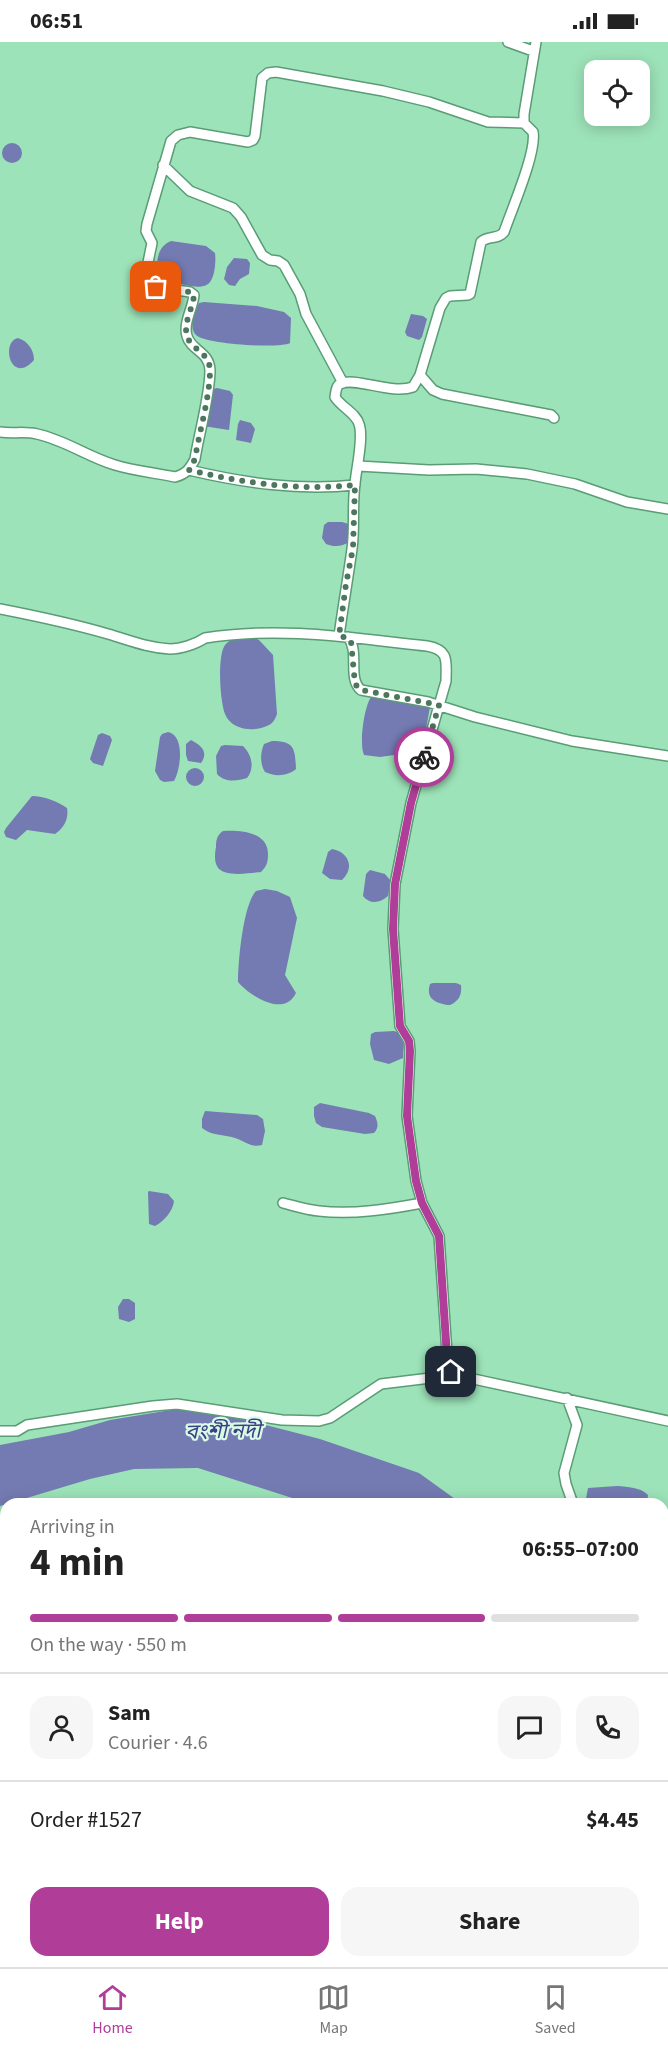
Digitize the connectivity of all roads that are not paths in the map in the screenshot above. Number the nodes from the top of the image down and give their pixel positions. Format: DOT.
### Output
graph roads {
  1 [pos="508,42"];
  2 [pos="534,46"];
  3 [pos="524,123"];
  4 [pos="163,165"];
  5 [pos="420,375"];
  6 [pos="343,382"];
  7 [pos="554,418"];
  8 [pos="0,432"];
  9 [pos="358,466"];
  10 [pos="189,470"];
  11 [pos="355,485"];
  12 [pos="668,508"];
  13 [pos="0,609"];
  14 [pos="344,637"];
  15 [pos="439,705"];
  16 [pos="668,756"];
  17 [pos="283,1203"];
  18 [pos="422,1203"];
  19 [pos="455,1375"];
  20 [pos="567,1398"];
  21 [pos="668,1421"];
  22 [pos="0,1431"];
  23 [pos="570,1498"];
  1 -- 2 [label="street"];
  2 -- 3 [label="street"];
  3 -- 4 [label="street"];
  3 -- 5 [label="street"];
  4 -- 6 [label="street"];
  4 -- 10 [label="street"];
  5 -- 6 [label="street"];
  5 -- 7 [label="street"];
  6 -- 9 [label="street"];
  8 -- 10 [label="street"];
  9 -- 11 [label="street"];
  9 -- 12 [label="street"];
  10 -- 11 [label="street"];
  11 -- 14 [label="street"];
  13 -- 14 [label="street"];
  14 -- 15 [label="street"];
  14 -- 15 [label="street"];
  15 -- 16 [label="street"];
  15 -- 18 [label="street"];
  17 -- 18 [label="street"];
  18 -- 19 [label="street"];
  19 -- 20 [label="street"];
  19 -- 22 [label="street"];
  20 -- 21 [label="street"];
  20 -- 23 [label="street"];
}
